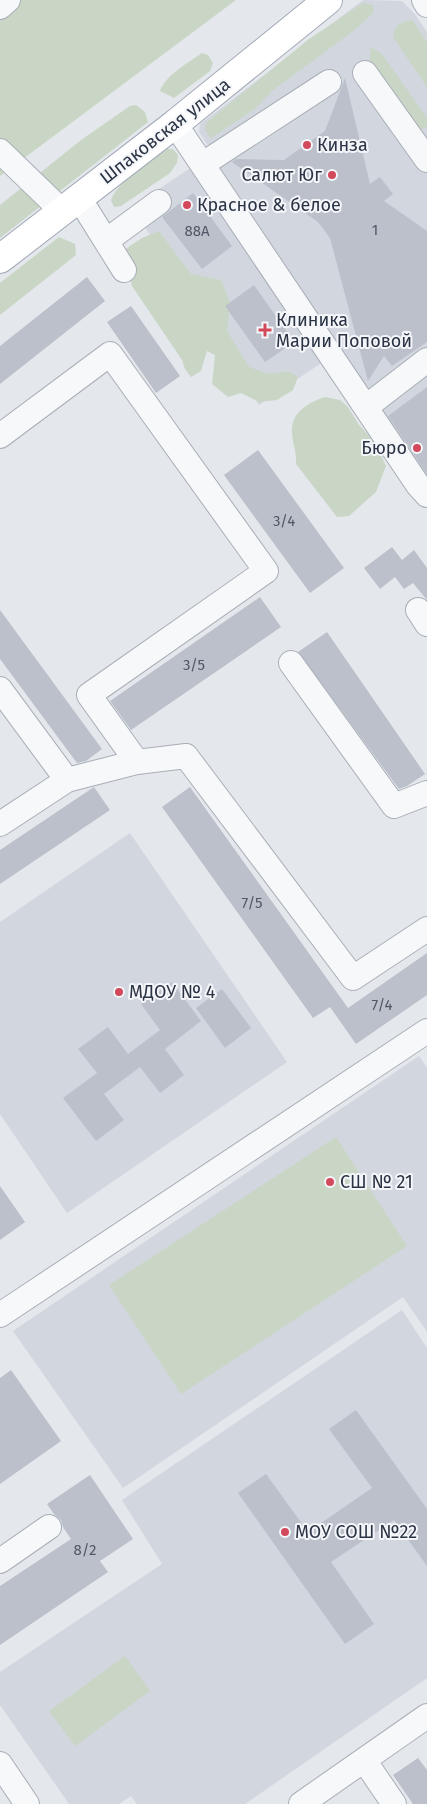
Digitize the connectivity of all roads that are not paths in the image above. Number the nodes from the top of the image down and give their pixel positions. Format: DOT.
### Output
graph roads {
  1 [pos="8,0"];
  2 [pos="328,0"];
  3 [pos="424,0"];
  4 [pos="427,5"];
  5 [pos="0,7"];
  6 [pos="365,73"];
  7 [pos="329,82"];
  8 [pos="175,124"];
  9 [pos="0,152"];
  10 [pos="427,160"];
  11 [pos="203,164"];
  12 [pos="159,202"];
  13 [pos="70,205"];
  14 [pos="106,241"];
  15 [pos="0,259"];
  16 [pos="124,270"];
  17 [pos="427,360"];
  18 [pos="366,407"];
  19 [pos="0,436"];
  20 [pos="424,486"];
  21 [pos="291,663"];
  22 [pos="0,688"];
  23 [pos="137,762"];
  24 [pos="67,780"];
  25 [pos="427,793"];
  26 [pos="0,824"];
  27 [pos="427,928"];
  28 [pos="427,1031"];
  29 [pos="0,1315"];
  30 [pos="49,1527"];
  31 [pos="0,1562"];
  32 [pos="427,1716"];
  33 [pos="364,1760"];
  34 [pos="0,1764"];
  35 [pos="27,1804"];
  36 [pos="301,1804"];
  37 [pos="394,1804"];
  1 -- 5 [label="street"];
  2 -- 8 [label="main road, Шпаковская улица"];
  3 -- 4 [label="street"];
  6 -- 10 [label="street"];
  7 -- 11 [label="street"];
  8 -- 11 [label="street"];
  8 -- 13 [label="main road, Шпаковская улица"];
  9 -- 13 [label="street"];
  11 -- 18 [label="street"];
  12 -- 14 [label="street"];
  13 -- 14 [label="street"];
  13 -- 15 [label="main road, Шпаковская улица"];
  14 -- 16 [label="street"];
  17 -- 18 [label="street"];
  18 -- 20 [label="street"];
  19 -- 23 [label="street"];
  21 -- 25 [label="street"];
  22 -- 24 [label="street"];
  23 -- 24 [label="street"];
  23 -- 27 [label="street"];
  24 -- 26 [label="street"];
  28 -- 29 [label="street"];
  30 -- 31 [label="street"];
  32 -- 33 [label="street"];
  33 -- 36 [label="street"];
  33 -- 37 [label="street"];
  34 -- 35 [label="street"];
}
